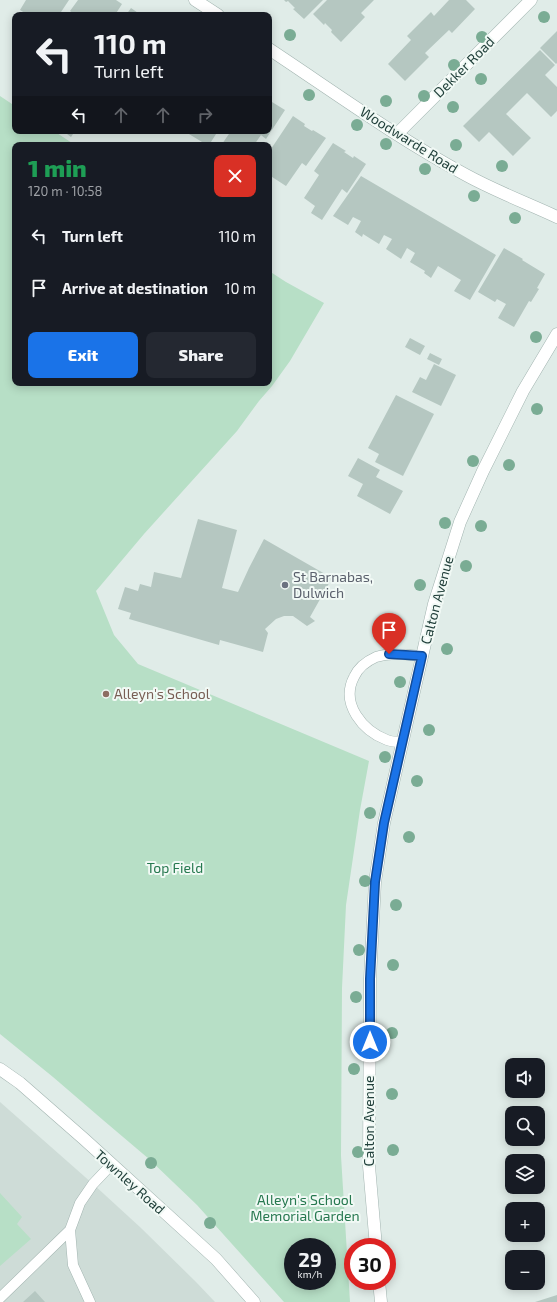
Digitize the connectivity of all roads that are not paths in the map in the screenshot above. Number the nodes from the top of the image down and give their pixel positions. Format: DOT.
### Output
graph roads {
  1 [pos="195,0"];
  2 [pos="531,0"];
  3 [pos="213,12"];
  4 [pos="272,51"];
  5 [pos="397,134"];
  6 [pos="557,217"];
  7 [pos="557,334"];
  8 [pos="422,656"];
  9 [pos="402,742"];
  10 [pos="0,1069"];
  11 [pos="111,1165"];
  12 [pos="70,1230"];
  13 [pos="375,1238"];
  14 [pos="379,1290"];
  15 [pos="0,1298"];
  16 [pos="90,1302"];
  17 [pos="254,1302"];
  18 [pos="380,1302"];
  1 -- 3 [label="street"];
  2 -- 5 [label="street, Dekker Road"];
  4 -- 5 [label="street, Woodwarde Road"];
  5 -- 6 [label="street, Woodwarde Road"];
  7 -- 8 [label="street, Calton Avenue"];
  8 -- 9 [label="street, Calton Avenue"];
  8 -- 9 [label="lane"];
  9 -- 13 [label="street, Calton Avenue"];
  10 -- 11 [label="street, Townley Road"];
  11 -- 12 [label="lane"];
  11 -- 17 [label="street, Townley Road"];
  12 -- 15 [label="lane"];
  12 -- 16 [label="lane"];
  14 -- 18 [label="street"];
}
